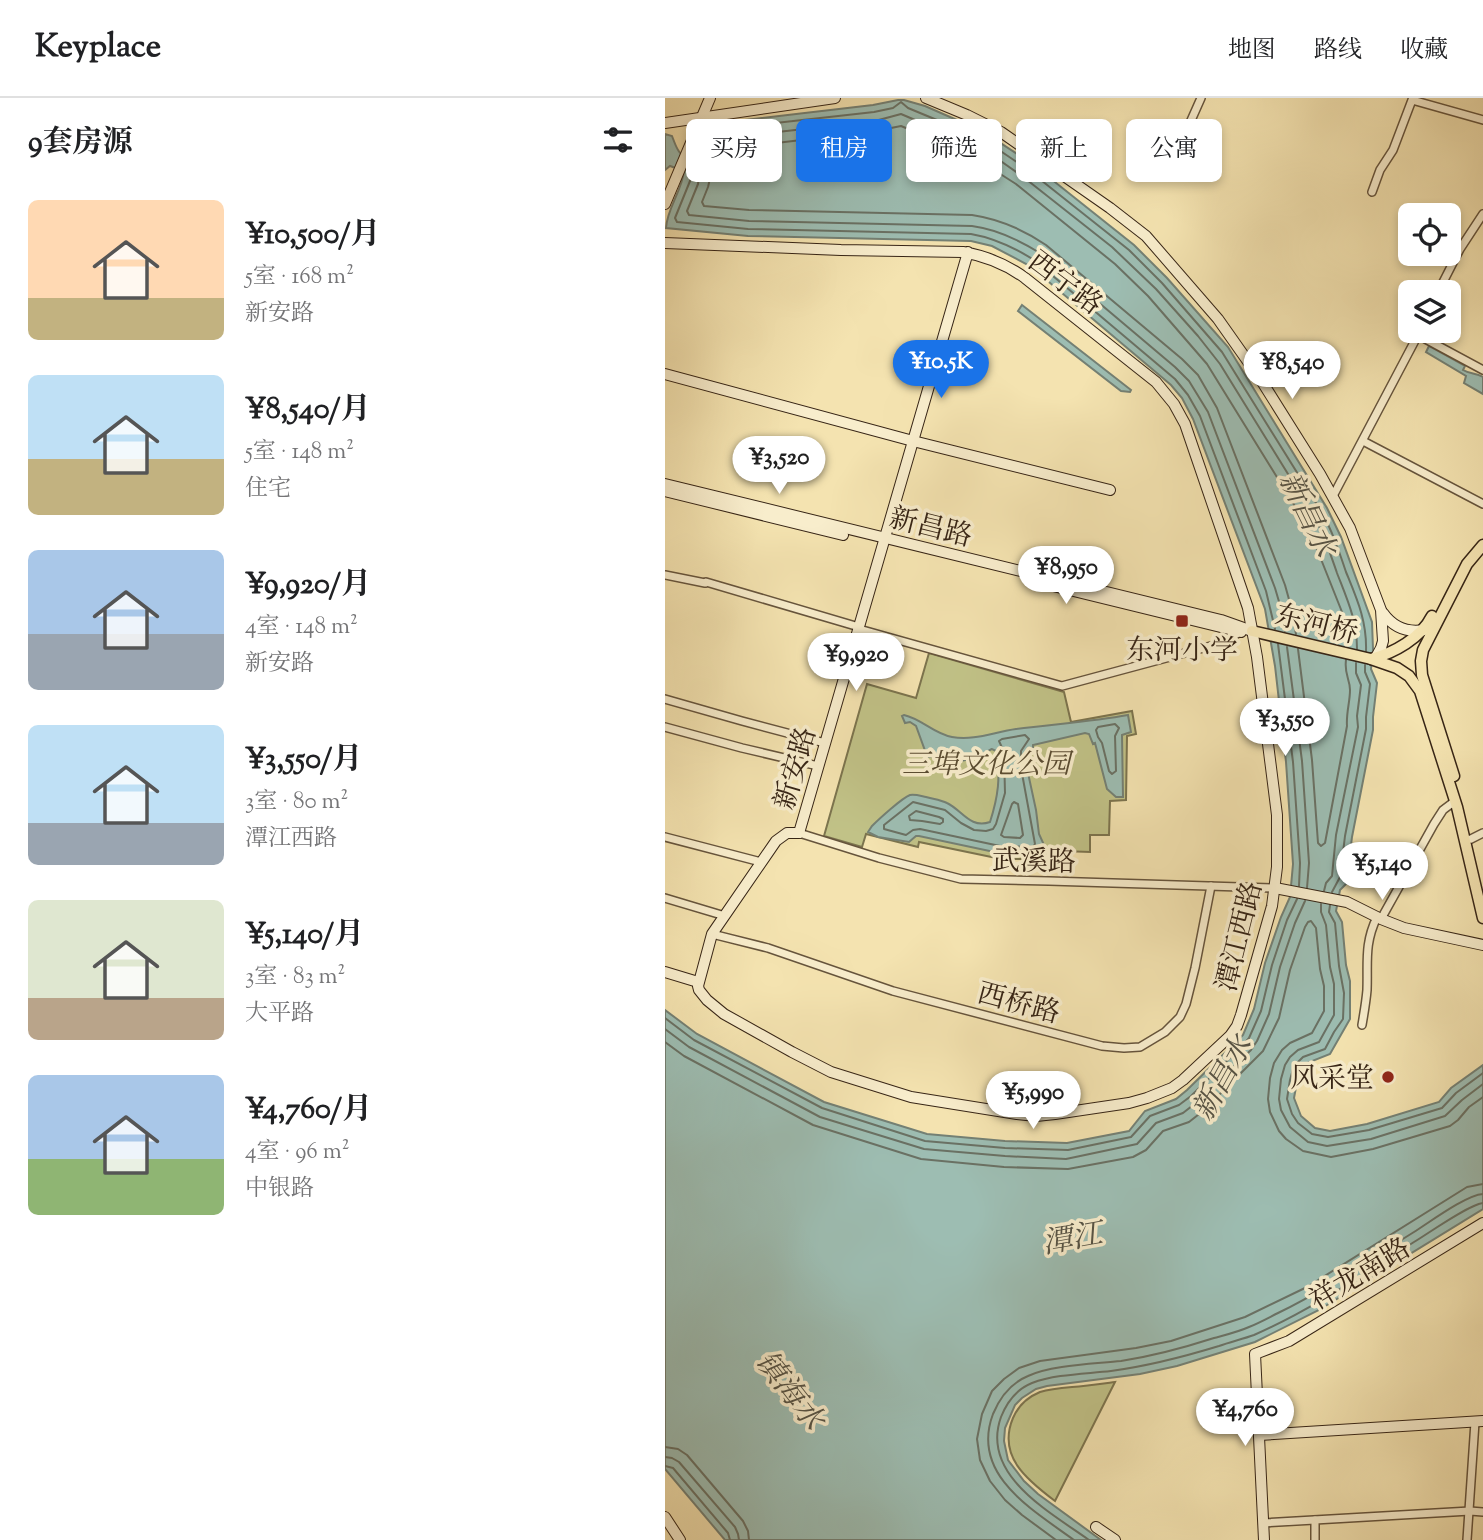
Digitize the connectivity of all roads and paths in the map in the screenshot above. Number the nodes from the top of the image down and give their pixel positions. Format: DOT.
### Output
graph roads {
  1 [pos="703,98"];
  2 [pos="710,98"];
  3 [pos="835,98"];
  4 [pos="926,98"];
  5 [pos="1201,98"];
  6 [pos="1412,99"];
  7 [pos="700,117"];
  8 [pos="1192,119"];
  9 [pos="1483,120"];
  10 [pos="665,122"];
  11 [pos="675,174"];
  12 [pos="665,190"];
  13 [pos="1372,192"];
  14 [pos="665,204"];
  15 [pos="1483,214"];
  16 [pos="665,243"];
  17 [pos="968,253"];
  18 [pos="1444,280"];
  19 [pos="1414,343"];
  20 [pos="1436,343"];
  21 [pos="1483,370"];
  22 [pos="665,374"];
  23 [pos="1363,440"];
  24 [pos="913,441"];
  25 [pos="665,484"];
  26 [pos="1110,490"];
  27 [pos="665,491"];
  28 [pos="1333,496"];
  29 [pos="1483,504"];
  30 [pos="1483,537"];
  31 [pos="885,542"];
  32 [pos="1483,545"];
  33 [pos="665,575"];
  34 [pos="1381,610"];
  35 [pos="859,628"];
  36 [pos="1424,630"];
  37 [pos="1252,631"];
  38 [pos="1240,632"];
  39 [pos="1399,647"];
  40 [pos="1373,659"];
  41 [pos="1421,660"];
  42 [pos="665,699"];
  43 [pos="665,727"];
  44 [pos="825,743"];
  45 [pos="818,766"];
  46 [pos="1455,801"];
  47 [pos="799,833"];
  48 [pos="1483,833"];
  49 [pos="665,837"];
  50 [pos="1471,839"];
  51 [pos="761,863"];
  52 [pos="1211,886"];
  53 [pos="1275,888"];
  54 [pos="1483,890"];
  55 [pos="665,898"];
  56 [pos="725,916"];
  57 [pos="1379,918"];
  58 [pos="1483,918"];
  59 [pos="712,934"];
  60 [pos="1483,945"];
  61 [pos="665,972"];
  62 [pos="678,976"];
  63 [pos="698,982"];
  64 [pos="703,996"];
  65 [pos="1362,1025"];
  66 [pos="1483,1223"];
  67 [pos="1479,1422"];
  68 [pos="1259,1435"];
  69 [pos="1470,1511"];
  70 [pos="1483,1512"];
  71 [pos="665,1517"];
  72 [pos="1315,1520"];
  73 [pos="1263,1523"];
  74 [pos="1096,1527"];
  75 [pos="680,1540"];
  76 [pos="1115,1540"];
  77 [pos="1264,1540"];
  78 [pos="1315,1540"];
  79 [pos="1468,1540"];
  1 -- 7 [label="street"];
  2 -- 7 [label="street"];
  3 -- 7 [label="street"];
  4 -- 28 [label="street"];
  5 -- 8 [label="street"];
  6 -- 9 [label="street"];
  6 -- 13 [label="street"];
  7 -- 10 [label="street"];
  7 -- 11 [label="street"];
  11 -- 12 [label="street"];
  11 -- 14 [label="street"];
  15 -- 18 [label="street"];
  16 -- 17 [label="street, 西宁路"];
  17 -- 24 [label="street, 新安路"];
  17 -- 37 [label="street, 西宁路"];
  19 -- 23 [label="street"];
  20 -- 21 [label="street"];
  22 -- 24 [label="street"];
  23 -- 28 [label="street"];
  23 -- 29 [label="street"];
  24 -- 26 [label="street"];
  24 -- 31 [label="street, 新安路"];
  25 -- 31 [label="street, 新昌路"];
  27 -- 31 [label="street, 新昌路"];
  28 -- 34 [label="street"];
  30 -- 36 [label="main road"];
  31 -- 35 [label="street, 新安路"];
  31 -- 37 [label="street, 新昌路"];
  31 -- 38 [label="street, 新昌路"];
  32 -- 41 [label="main road"];
  33 -- 35 [label="street"];
  34 -- 36 [label="street"];
  34 -- 40 [label="street"];
  35 -- 38 [label="street"];
  35 -- 44 [label="street, 新安路"];
  36 -- 39 [label="main road"];
  37 -- 38 [label="street, 新昌路"];
  37 -- 40 [label="main road, 东河桥"];
  37 -- 53 [label="street, 潭江西路"];
  39 -- 40 [label="main road"];
  39 -- 41 [label="main road"];
  40 -- 46 [label="main road, 东河桥"];
  41 -- 50 [label="main road"];
  42 -- 44 [label="street"];
  43 -- 45 [label="street"];
  44 -- 45 [label="street, 新安路"];
  45 -- 47 [label="street, 新安路"];
  46 -- 57 [label="street"];
  46 -- 58 [label="main road, 东河桥"];
  47 -- 51 [label="street, 新安路"];
  47 -- 52 [label="street, 武溪路"];
  48 -- 50 [label="street"];
  49 -- 51 [label="street"];
  50 -- 54 [label="main road"];
  51 -- 56 [label="street, 新安路"];
  52 -- 53 [label="street, 武溪路"];
  52 -- 59 [label="street, 西桥路"];
  53 -- 57 [label="street"];
  53 -- 64 [label="street, 潭江西路"];
  55 -- 56 [label="street"];
  56 -- 59 [label="street, 新安路"];
  57 -- 60 [label="street"];
  57 -- 65 [label="street"];
  59 -- 63 [label="street, 新安路"];
  61 -- 62 [label="street"];
  62 -- 63 [label="street"];
  62 -- 64 [label="street, 潭江西路"];
  63 -- 64 [label="street"];
  66 -- 68 [label="street, 祥龙南路"];
  67 -- 68 [label="street"];
  67 -- 69 [label="street"];
  68 -- 73 [label="street"];
  69 -- 70 [label="street"];
  69 -- 72 [label="street"];
  69 -- 79 [label="street"];
  71 -- 75 [label="street"];
  72 -- 73 [label="street"];
  72 -- 78 [label="street"];
  73 -- 77 [label="street"];
  74 -- 76 [label="street"];
}
